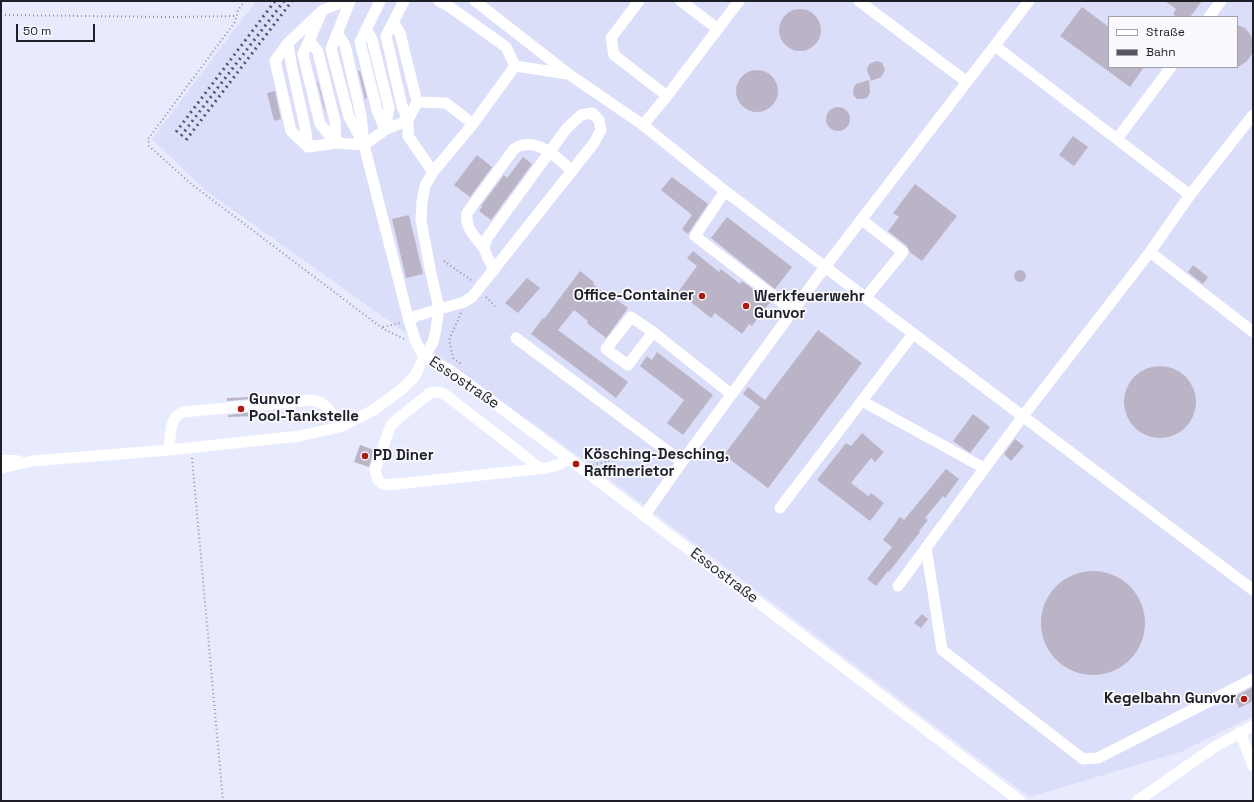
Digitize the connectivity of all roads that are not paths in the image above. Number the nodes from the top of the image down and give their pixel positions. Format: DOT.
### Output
graph roads {
  1 [pos="345,1"];
  2 [pos="350,1"];
  3 [pos="380,1"];
  4 [pos="404,1"];
  5 [pos="439,1"];
  6 [pos="475,1"];
  7 [pos="639,1"];
  8 [pos="682,1"];
  9 [pos="739,1"];
  10 [pos="859,1"];
  11 [pos="1029,1"];
  12 [pos="1222,1"];
  13 [pos="323,10"];
  14 [pos="1210,16"];
  15 [pos="393,22"];
  16 [pos="718,29"];
  17 [pos="288,44"];
  18 [pos="995,46"];
  19 [pos="515,66"];
  20 [pos="1170,68"];
  21 [pos="570,75"];
  22 [pos="967,82"];
  23 [pos="667,96"];
  24 [pos="418,102"];
  25 [pos="1253,115"];
  26 [pos="408,120"];
  27 [pos="472,124"];
  28 [pos="643,125"];
  29 [pos="384,130"];
  30 [pos="1117,138"];
  31 [pos="336,143"];
  32 [pos="364,145"];
  33 [pos="308,147"];
  34 [pos="550,152"];
  35 [pos="572,171"];
  36 [pos="433,172"];
  37 [pos="726,191"];
  38 [pos="1190,195"];
  39 [pos="862,220"];
  40 [pos="484,248"];
  41 [pos="1150,252"];
  42 [pos="825,267"];
  43 [pos="494,270"];
  44 [pos="866,297"];
  45 [pos="439,308"];
  46 [pos="794,311"];
  47 [pos="409,321"];
  48 [pos="653,332"];
  49 [pos="1253,332"];
  50 [pos="913,334"];
  51 [pos="516,338"];
  52 [pos="424,357"];
  53 [pos="731,394"];
  54 [pos="862,401"];
  55 [pos="1023,416"];
  56 [pos="340,427"];
  57 [pos="169,450"];
  58 [pos="569,459"];
  59 [pos="1,460"];
  60 [pos="32,461"];
  61 [pos="682,462"];
  62 [pos="1,468"];
  63 [pos="540,468"];
  64 [pos="984,468"];
  65 [pos="780,508"];
  66 [pos="644,516"];
  67 [pos="926,547"];
  68 [pos="898,586"];
  69 [pos="1253,590"];
  70 [pos="1253,679"];
  71 [pos="1253,726"];
  72 [pos="1240,732"];
  73 [pos="1253,766"];
  74 [pos="1020,801"];
  75 [pos="1137,801"];
  1 -- 13 [label="street"];
  2 -- 32 [label="street"];
  3 -- 29 [label="street"];
  4 -- 15 [label="street"];
  5 -- 19 [label="street"];
  6 -- 21 [label="street"];
  7 -- 23 [label="street"];
  8 -- 16 [label="street"];
  9 -- 16 [label="street"];
  10 -- 22 [label="street"];
  11 -- 18 [label="street"];
  12 -- 14 [label="street"];
  13 -- 17 [label="street"];
  13 -- 31 [label="street"];
  15 -- 24 [label="street"];
  15 -- 26 [label="street"];
  16 -- 23 [label="street"];
  17 -- 33 [label="street"];
  17 -- 33 [label="street"];
  18 -- 22 [label="street"];
  18 -- 30 [label="street"];
  19 -- 21 [label="street"];
  19 -- 27 [label="street"];
  20 -- 30 [label="street"];
  21 -- 28 [label="street"];
  22 -- 39 [label="street"];
  23 -- 28 [label="street"];
  24 -- 26 [label="street"];
  24 -- 27 [label="street"];
  25 -- 38 [label="street"];
  26 -- 29 [label="street"];
  26 -- 36 [label="street"];
  27 -- 36 [label="street"];
  28 -- 37 [label="street"];
  29 -- 32 [label="street"];
  30 -- 38 [label="street"];
  31 -- 32 [label="street"];
  31 -- 33 [label="street"];
  32 -- 47 [label="street"];
  34 -- 35 [label="street"];
  34 -- 35 [label="street"];
  34 -- 40 [label="street"];
  34 -- 40 [label="street"];
  35 -- 43 [label="street"];
  36 -- 45 [label="street"];
  37 -- 42 [label="street"];
  37 -- 46 [label="street"];
  38 -- 41 [label="street"];
  39 -- 42 [label="street"];
  39 -- 44 [label="street"];
  40 -- 43 [label="street"];
  41 -- 49 [label="street"];
  41 -- 55 [label="street"];
  42 -- 44 [label="street"];
  42 -- 46 [label="street"];
  43 -- 45 [label="street"];
  44 -- 50 [label="street"];
  45 -- 47 [label="street"];
  45 -- 52 [label="street"];
  46 -- 53 [label="street"];
  47 -- 52 [label="street"];
  48 -- 53 [label="street"];
  50 -- 54 [label="street"];
  50 -- 55 [label="street"];
  51 -- 61 [label="street"];
  52 -- 56 [label="street"];
  52 -- 58 [label="street, Essostraße"];
  53 -- 61 [label="street"];
  54 -- 64 [label="street"];
  54 -- 65 [label="street"];
  55 -- 64 [label="street"];
  55 -- 69 [label="street"];
  56 -- 57 [label="street"];
  56 -- 57 [label="street"];
  57 -- 60 [label="street"];
  58 -- 63 [label="street"];
  58 -- 66 [label="street, Essostraße"];
  59 -- 60 [label="street"];
  60 -- 62 [label="street"];
  61 -- 66 [label="street"];
  63 -- 63 [label="street"];
  64 -- 67 [label="street"];
  66 -- 74 [label="street, Essostraße"];
  67 -- 68 [label="street"];
  67 -- 70 [label="street"];
  71 -- 72 [label="street"];
  72 -- 73 [label="street"];
  72 -- 75 [label="street"];
}
